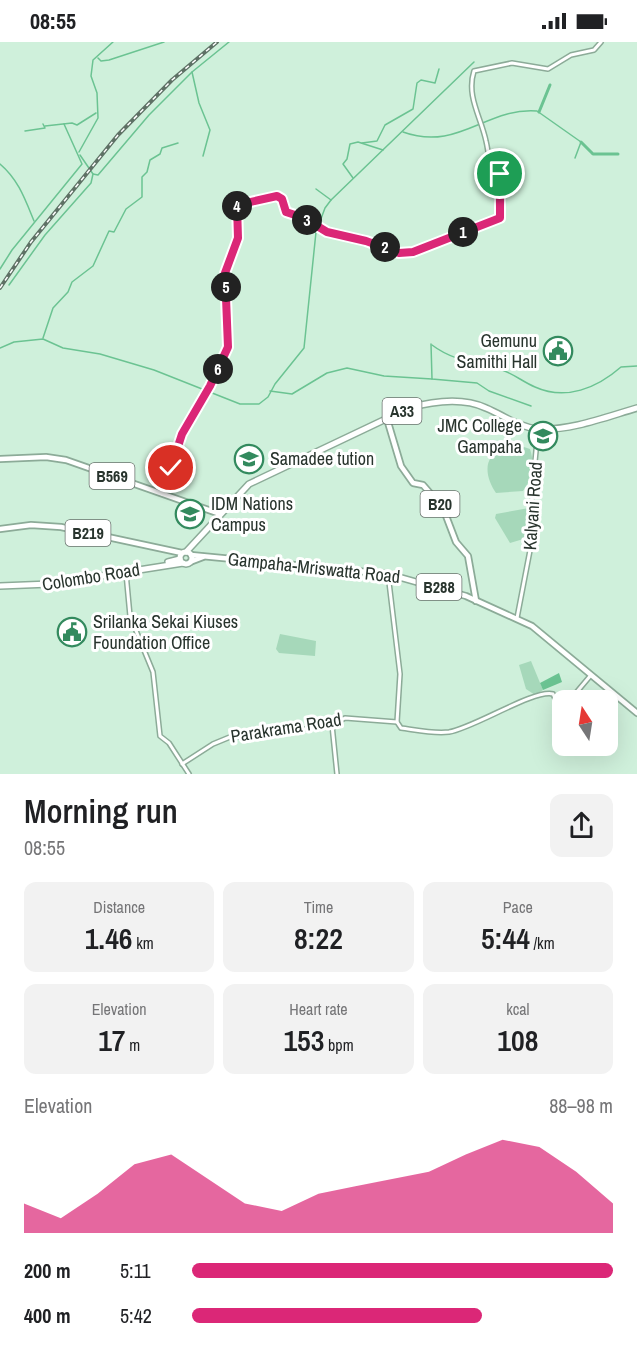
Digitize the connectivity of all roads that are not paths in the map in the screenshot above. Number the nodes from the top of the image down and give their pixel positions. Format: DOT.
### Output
graph roads {
  1 [pos="601,42"];
  2 [pos="637,408"];
  3 [pos="387,419"];
  4 [pos="538,429"];
  5 [pos="0,459"];
  6 [pos="162,494"];
  7 [pos="220,514"];
  8 [pos="0,529"];
  9 [pos="184,556"];
  10 [pos="203,557"];
  11 [pos="190,562"];
  12 [pos="125,570"];
  13 [pos="388,574"];
  14 [pos="0,584"];
  15 [pos="476,601"];
  16 [pos="517,618"];
  17 [pos="592,674"];
  18 [pos="578,690"];
  19 [pos="552,694"];
  20 [pos="637,713"];
  21 [pos="397,722"];
  22 [pos="332,725"];
  23 [pos="182,764"];
  24 [pos="189,774"];
  25 [pos="337,774"];
  1 -- 6 [label="street"];
  2 -- 4 [label="highway, A33"];
  3 -- 4 [label="highway, A33"];
  3 -- 7 [label="highway, A33"];
  3 -- 15 [label="main road, B20"];
  4 -- 16 [label="street, Kalyani Road"];
  5 -- 6 [label="main road, B569"];
  6 -- 7 [label="main road, B569"];
  7 -- 9 [label="highway, A33"];
  8 -- 9 [label="main road, B219"];
  9 -- 10 [label="main road, Gampaha-Mriswatta Road / B288"];
  9 -- 11 [label="highway"];
  9 -- 12 [label="highway, Colombo Road"];
  10 -- 11 [label="main road, Gampaha-Mriswatta Road / B288"];
  10 -- 13 [label="main road, Gampaha-Mriswatta Road / B288"];
  12 -- 14 [label="highway, Colombo Road"];
  12 -- 23 [label="street"];
  13 -- 15 [label="main road, Gampaha-Mriswatta Road / B288"];
  13 -- 21 [label="street"];
  15 -- 16 [label="main road, Gampaha-Mriswatta Road / B288"];
  16 -- 17 [label="main road, Gampaha-Mriswatta Road / B288"];
  17 -- 18 [label="street"];
  17 -- 20 [label="main road, Gampaha-Mriswatta Road / B288"];
  19 -- 21 [label="street"];
  21 -- 22 [label="street, Parakrama Road"];
  22 -- 23 [label="street, Parakrama Road"];
  22 -- 25 [label="street"];
  23 -- 24 [label="street"];
}
